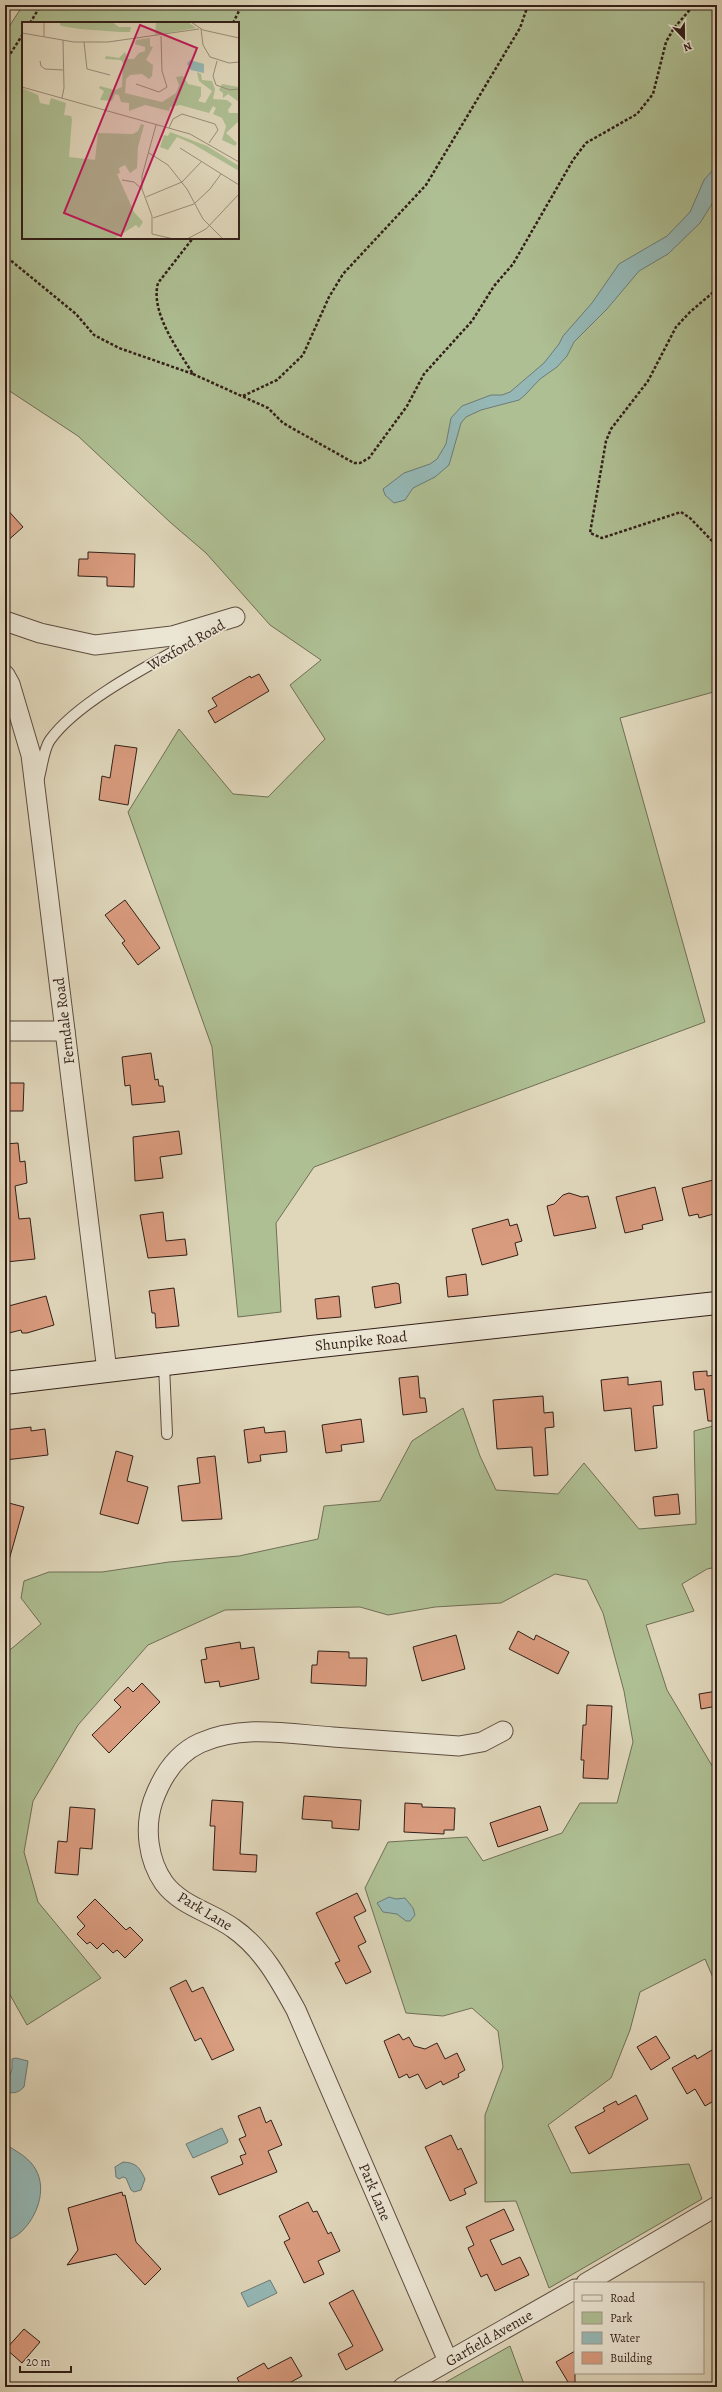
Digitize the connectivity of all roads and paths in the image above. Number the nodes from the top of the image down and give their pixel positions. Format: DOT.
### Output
graph roads {
  1 [pos="41,5"];
  2 [pos="242,5"];
  3 [pos="528,5"];
  4 [pos="694,5"];
  5 [pos="31,22"];
  6 [pos="233,22"];
  7 [pos="22,36"];
  8 [pos="5,62"];
  9 [pos="192,239"];
  10 [pos="5,253"];
  11 [pos="717,289"];
  12 [pos="193,374"];
  13 [pos="242,396"];
  14 [pos="717,546"];
  15 [pos="235,617"];
  16 [pos="5,621"];
  17 [pos="5,674"];
  18 [pos="36,792"];
  19 [pos="5,1031"];
  20 [pos="65,1031"];
  21 [pos="717,1303"];
  22 [pos="164,1364"];
  23 [pos="107,1371"];
  24 [pos="5,1383"];
  25 [pos="167,1434"];
  26 [pos="503,1731"];
  27 [pos="717,2206"];
  28 [pos="588,2282"];
  29 [pos="574,2290"];
  30 [pos="448,2361"];
  31 [pos="403,2387"];
  1 -- 5 [label="path"];
  2 -- 6 [label="path"];
  3 -- 13 [label="path"];
  4 -- 13 [label="path"];
  7 -- 8 [label="path"];
  9 -- 12 [label="path"];
  10 -- 12 [label="path"];
  11 -- 14 [label="path"];
  12 -- 13 [label="path"];
  15 -- 16 [label="street, Wexford Road"];
  15 -- 18 [label="lane, Wexford Road"];
  17 -- 18 [label="street, Ferndale Road"];
  18 -- 20 [label="street, Ferndale Road"];
  19 -- 20 [label="street"];
  20 -- 23 [label="street, Ferndale Road"];
  21 -- 22 [label="main road, Shunpike Road"];
  22 -- 23 [label="main road, Shunpike Road"];
  22 -- 25 [label="lane"];
  23 -- 24 [label="main road, Shunpike Road"];
  26 -- 30 [label="street, Park Lane"];
  27 -- 28 [label="street"];
  29 -- 30 [label="street, Garfield Avenue"];
  30 -- 31 [label="street, Garfield Avenue"];
}
